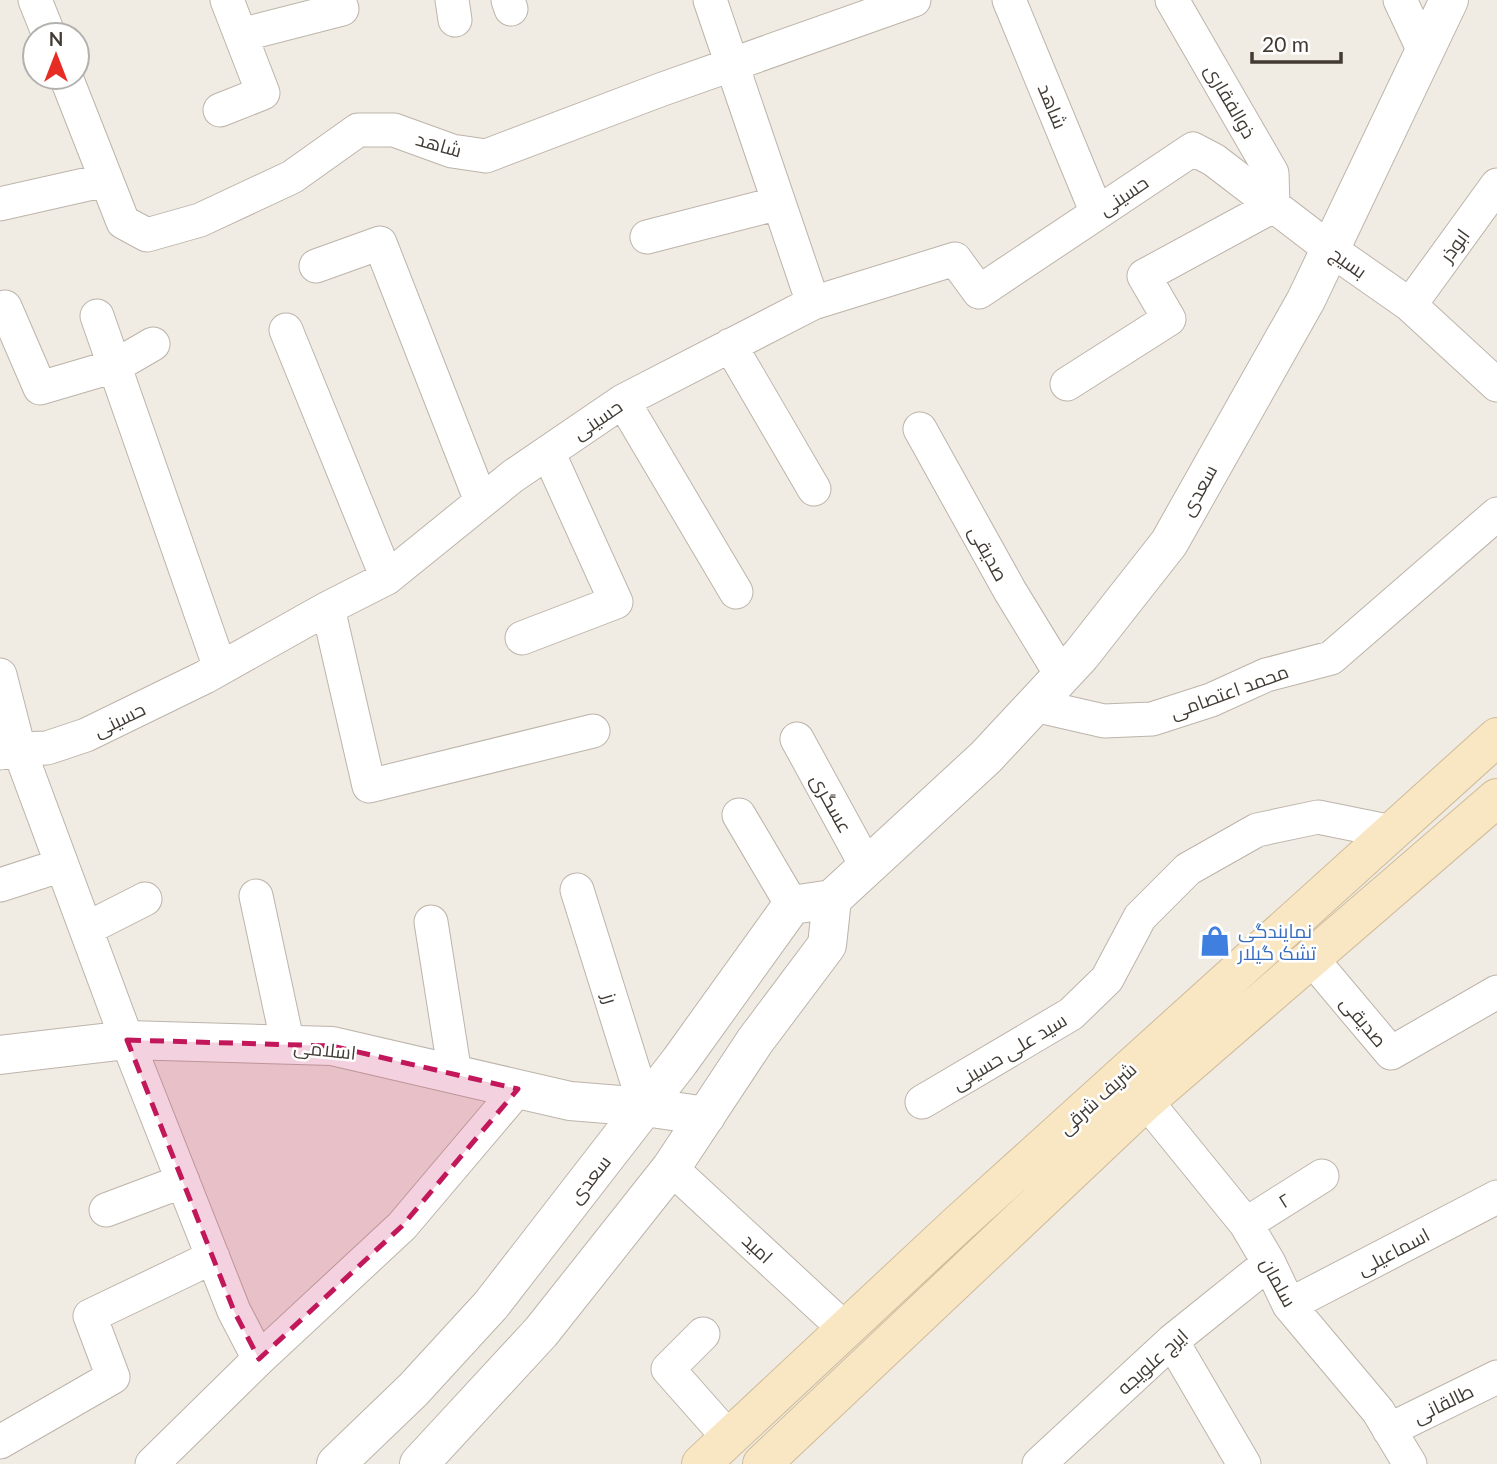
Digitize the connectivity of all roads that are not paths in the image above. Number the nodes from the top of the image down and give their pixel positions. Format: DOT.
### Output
graph roads {
  1 [pos="35,0"];
  2 [pos="227,0"];
  3 [pos="339,0"];
  4 [pos="710,0"];
  5 [pos="914,0"];
  6 [pos="1009,0"];
  7 [pos="1172,0"];
  8 [pos="1400,0"];
  9 [pos="1449,0"];
  10 [pos="43,21"];
  11 [pos="241,35"];
  12 [pos="1424,51"];
  13 [pos="732,65"];
  14 [pos="71,91"];
  15 [pos="220,110"];
  16 [pos="1193,149"];
  17 [pos="106,180"];
  18 [pos="1497,185"];
  19 [pos="779,203"];
  20 [pos="0,204"];
  21 [pos="1273,206"];
  22 [pos="1097,213"];
  23 [pos="647,237"];
  24 [pos="1330,249"];
  25 [pos="316,266"];
  26 [pos="813,303"];
  27 [pos="1410,305"];
  28 [pos="5,307"];
  29 [pos="97,316"];
  30 [pos="286,330"];
  31 [pos="153,344"];
  32 [pos="730,345"];
  33 [pos="115,366"];
  34 [pos="1067,384"];
  35 [pos="1497,385"];
  36 [pos="623,401"];
  37 [pos="920,429"];
  38 [pos="548,452"];
  39 [pos="814,489"];
  40 [pos="481,501"];
  41 [pos="1497,514"];
  42 [pos="387,578"];
  43 [pos="736,592"];
  44 [pos="328,608"];
  45 [pos="522,638"];
  46 [pos="220,668"];
  47 [pos="0,675"];
  48 [pos="1062,676"];
  49 [pos="1034,705"];
  50 [pos="593,732"];
  51 [pos="1497,737"];
  52 [pos="797,739"];
  53 [pos="9,751"];
  54 [pos="1497,797"];
  55 [pos="739,815"];
  56 [pos="1392,832"];
  57 [pos="62,865"];
  58 [pos="867,867"];
  59 [pos="0,885"];
  60 [pos="577,890"];
  61 [pos="256,896"];
  62 [pos="145,899"];
  63 [pos="832,899"];
  64 [pos="792,905"];
  65 [pos="431,922"];
  66 [pos="86,929"];
  67 [pos="1312,958"];
  68 [pos="1497,992"];
  69 [pos="127,1040"];
  70 [pos="288,1045"];
  71 [pos="0,1055"];
  72 [pos="455,1074"];
  73 [pos="518,1089"];
  74 [pos="1146,1101"];
  75 [pos="922,1102"];
  76 [pos="645,1107"];
  77 [pos="706,1116"];
  78 [pos="671,1168"];
  79 [pos="1322,1176"];
  80 [pos="183,1181"];
  81 [pos="1497,1197"];
  82 [pos="106,1210"];
  83 [pos="1246,1224"];
  84 [pos="213,1258"];
  85 [pos="1269,1264"];
  86 [pos="1289,1305"];
  87 [pos="845,1329"];
  88 [pos="704,1334"];
  89 [pos="1172,1341"];
  90 [pos="259,1359"];
  91 [pos="1497,1377"];
  92 [pos="1389,1430"];
  93 [pos="729,1438"];
  94 [pos="0,1442"];
  95 [pos="1071,1453"];
  96 [pos="773,1460"];
  97 [pos="155,1463"];
  98 [pos="336,1464"];
  99 [pos="419,1464"];
  100 [pos="701,1464"];
  101 [pos="1039,1464"];
  102 [pos="1244,1464"];
  103 [pos="1410,1464"];
  1 -- 10 [label="street"];
  2 -- 11 [label="street"];
  3 -- 11 [label="street"];
  4 -- 13 [label="street"];
  5 -- 13 [label="street, شاهد"];
  6 -- 22 [label="street, شاهد"];
  7 -- 21 [label="street, ذوالفقاری"];
  8 -- 12 [label="street"];
  9 -- 12 [label="street, سعدی"];
  11 -- 15 [label="street"];
  12 -- 24 [label="street, سعدی"];
  13 -- 17 [label="street, شاهد"];
  13 -- 19 [label="street"];
  14 -- 17 [label="street, شاهد"];
  16 -- 21 [label="street, بسیج"];
  16 -- 22 [label="street, حسینی"];
  17 -- 20 [label="street"];
  18 -- 27 [label="street, ابوذر"];
  19 -- 23 [label="street"];
  19 -- 26 [label="street"];
  21 -- 24 [label="street, بسیج"];
  21 -- 34 [label="street"];
  22 -- 26 [label="street, حسینی"];
  24 -- 27 [label="street, بسیج"];
  24 -- 48 [label="street, سعدی"];
  25 -- 40 [label="street"];
  26 -- 32 [label="street, حسینی"];
  27 -- 35 [label="street, بسیج"];
  28 -- 33 [label="street"];
  29 -- 33 [label="street"];
  30 -- 42 [label="street"];
  31 -- 33 [label="street"];
  32 -- 36 [label="street, حسینی"];
  32 -- 39 [label="street"];
  33 -- 46 [label="street"];
  36 -- 38 [label="street, حسینی"];
  36 -- 43 [label="street"];
  37 -- 48 [label="street, صدیقی"];
  38 -- 40 [label="street, حسینی"];
  38 -- 45 [label="street"];
  40 -- 42 [label="street, حسینی"];
  41 -- 49 [label="street, محمد اعتصامی"];
  42 -- 44 [label="street, حسینی"];
  44 -- 46 [label="street, حسینی"];
  44 -- 50 [label="street"];
  46 -- 53 [label="street, حسینی"];
  47 -- 53 [label="street"];
  48 -- 49 [label="street, سعدی"];
  49 -- 58 [label="street, سعدی"];
  51 -- 56 [label="main road, شریف شرقی"];
  52 -- 58 [label="street, عسگری"];
  53 -- 57 [label="street"];
  54 -- 67 [label="main road, شریف شرقی"];
  55 -- 64 [label="street"];
  56 -- 75 [label="street, سید علی حسینی"];
  56 -- 87 [label="main road, شریف شرقی"];
  57 -- 59 [label="street"];
  57 -- 66 [label="street"];
  58 -- 63 [label="street, سعدی"];
  60 -- 76 [label="street, رز"];
  61 -- 70 [label="street"];
  62 -- 66 [label="street"];
  63 -- 64 [label="street"];
  63 -- 77 [label="street"];
  64 -- 76 [label="street, سعدی"];
  65 -- 72 [label="street"];
  66 -- 69 [label="street"];
  67 -- 68 [label="street, صدیقی"];
  67 -- 74 [label="main road, شریف شرقی"];
  69 -- 70 [label="street, اسلامی"];
  69 -- 71 [label="street, اسلامی"];
  69 -- 80 [label="street"];
  70 -- 72 [label="street, اسلامی"];
  72 -- 73 [label="street, اسلامی"];
  73 -- 76 [label="street, اسلامی"];
  73 -- 90 [label="street"];
  74 -- 83 [label="street, سلمان"];
  74 -- 96 [label="main road, شریف شرقی"];
  76 -- 77 [label="street, اسلامی"];
  76 -- 98 [label="street, سعدی"];
  77 -- 78 [label="street"];
  78 -- 87 [label="street, امید"];
  78 -- 99 [label="street"];
  79 -- 83 [label="street, ۲"];
  80 -- 82 [label="street"];
  80 -- 84 [label="street"];
  81 -- 86 [label="street, اسماعیلی"];
  83 -- 85 [label="street, سلمان"];
  84 -- 90 [label="street"];
  84 -- 94 [label="street"];
  85 -- 86 [label="street, سلمان"];
  85 -- 89 [label="street, ایرج علویجه"];
  86 -- 92 [label="street, سلمان"];
  87 -- 93 [label="main road, شریف شرقی"];
  88 -- 93 [label="street"];
  89 -- 95 [label="street, ایرج علویجه"];
  89 -- 102 [label="street"];
  90 -- 97 [label="street"];
  91 -- 92 [label="street, طالقانی"];
  92 -- 103 [label="street, سلمان"];
  93 -- 100 [label="main road, شریف شرقی"];
  95 -- 101 [label="street, ایرج علویجه"];
}
